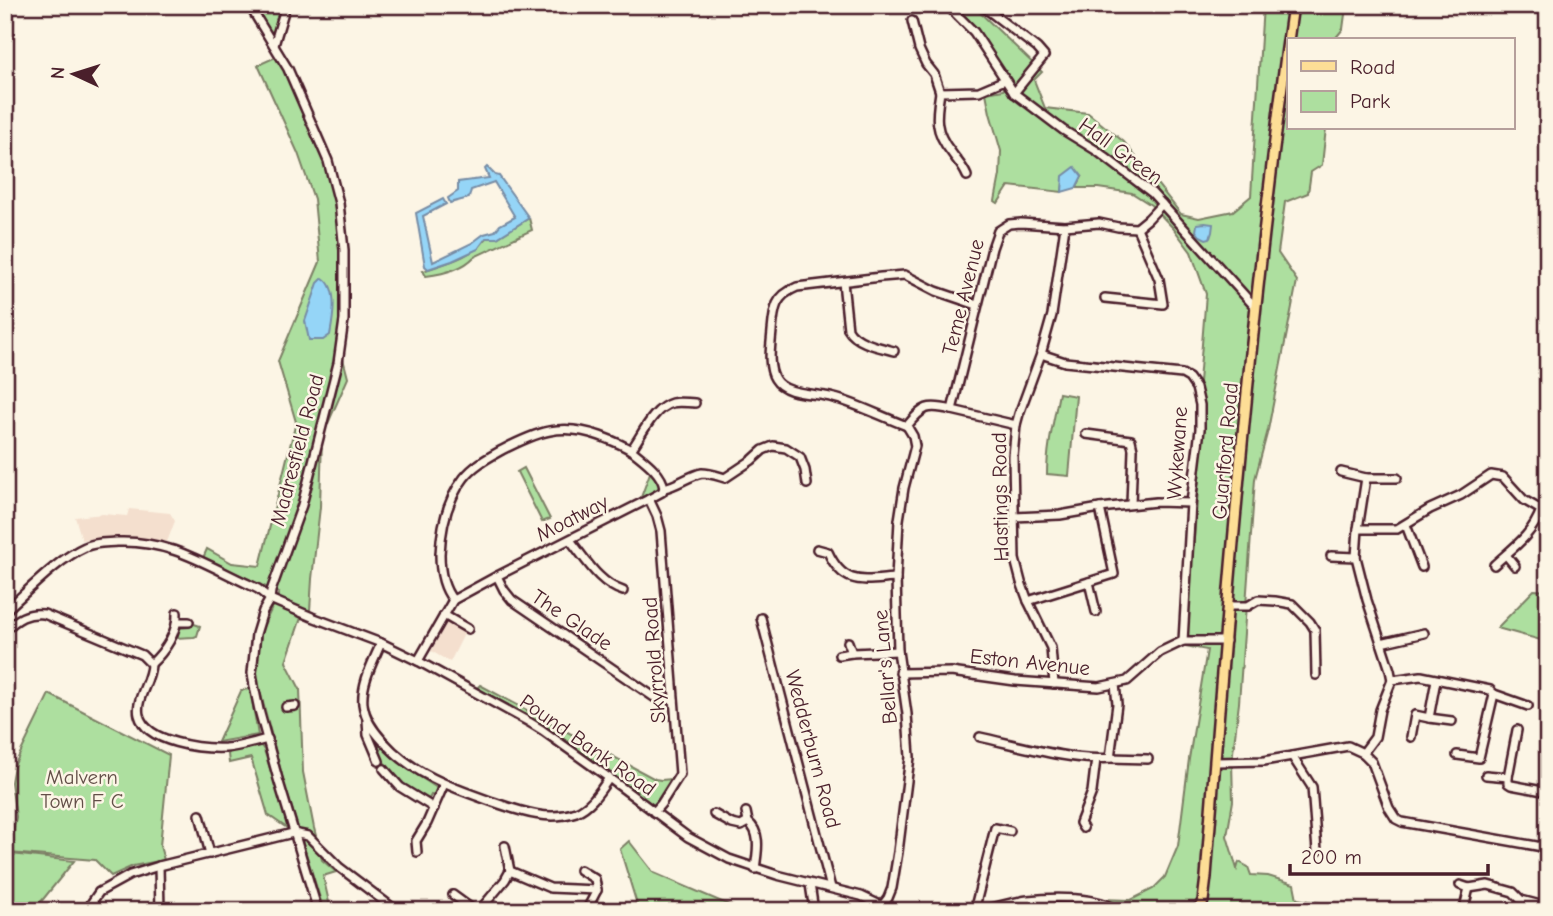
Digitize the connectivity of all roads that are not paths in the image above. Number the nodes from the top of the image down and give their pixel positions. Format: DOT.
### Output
graph roads {
  1 [pos="249,5"];
  2 [pos="286,5"];
  3 [pos="947,5"];
  4 [pos="981,5"];
  5 [pos="1293,5"];
  6 [pos="912,21"];
  7 [pos="1289,38"];
  8 [pos="274,45"];
  9 [pos="1287,52"];
  10 [pos="1005,79"];
  11 [pos="940,92"];
  12 [pos="1014,93"];
  13 [pos="970,160"];
  14 [pos="963,166"];
  15 [pos="967,176"];
  16 [pos="1162,204"];
  17 [pos="1065,226"];
  18 [pos="1137,228"];
  19 [pos="843,282"];
  20 [pos="1105,298"];
  21 [pos="978,305"];
  22 [pos="1256,307"];
  23 [pos="894,351"];
  24 [pos="1041,354"];
  25 [pos="695,404"];
  26 [pos="952,410"];
  27 [pos="1016,425"];
  28 [pos="907,426"];
  29 [pos="1086,434"];
  30 [pos="631,450"];
  31 [pos="1341,472"];
  32 [pos="1366,478"];
  33 [pos="1398,478"];
  34 [pos="807,484"];
  35 [pos="664,488"];
  36 [pos="649,499"];
  37 [pos="1191,503"];
  38 [pos="1130,505"];
  39 [pos="1100,508"];
  40 [pos="1544,511"];
  41 [pos="1014,517"];
  42 [pos="1406,525"];
  43 [pos="1358,529"];
  44 [pos="570,540"];
  45 [pos="834,544"];
  46 [pos="817,549"];
  47 [pos="828,552"];
  48 [pos="1506,555"];
  49 [pos="1331,556"];
  50 [pos="1356,557"];
  51 [pos="1494,565"];
  52 [pos="1515,566"];
  53 [pos="1422,567"];
  54 [pos="497,576"];
  55 [pos="896,578"];
  56 [pos="1089,582"];
  57 [pos="622,591"];
  58 [pos="270,599"];
  59 [pos="453,600"];
  60 [pos="1028,601"];
  61 [pos="1229,607"];
  62 [pos="5,611"];
  63 [pos="1096,612"];
  64 [pos="177,613"];
  65 [pos="444,615"];
  66 [pos="761,618"];
  67 [pos="177,622"];
  68 [pos="188,622"];
  69 [pos="468,629"];
  70 [pos="5,630"];
  71 [pos="1424,634"];
  72 [pos="1183,641"];
  73 [pos="1226,641"];
  74 [pos="848,642"];
  75 [pos="381,643"];
  76 [pos="1381,643"];
  77 [pos="898,651"];
  78 [pos="852,653"];
  79 [pos="839,655"];
  80 [pos="418,661"];
  81 [pos="151,664"];
  82 [pos="901,673"];
  83 [pos="1316,675"];
  84 [pos="1392,680"];
  85 [pos="1436,680"];
  86 [pos="1054,684"];
  87 [pos="1115,684"];
  88 [pos="1492,692"];
  89 [pos="674,700"];
  90 [pos="295,706"];
  91 [pos="1528,706"];
  92 [pos="286,707"];
  93 [pos="1429,718"];
  94 [pos="367,719"];
  95 [pos="1452,721"];
  96 [pos="1517,730"];
  97 [pos="980,737"];
  98 [pos="1412,737"];
  99 [pos="268,739"];
  100 [pos="1363,753"];
  101 [pos="1457,755"];
  102 [pos="1292,756"];
  103 [pos="1110,758"];
  104 [pos="1096,759"];
  105 [pos="1148,759"];
  106 [pos="379,761"];
  107 [pos="1216,762"];
  108 [pos="384,769"];
  109 [pos="1486,775"];
  110 [pos="1508,777"];
  111 [pos="608,778"];
  112 [pos="444,784"];
  113 [pos="1548,792"];
  114 [pos="434,808"];
  115 [pos="654,812"];
  116 [pos="746,812"];
  117 [pos="714,814"];
  118 [pos="200,815"];
  119 [pos="748,822"];
  120 [pos="1079,825"];
  121 [pos="1010,831"];
  122 [pos="293,832"];
  123 [pos="407,839"];
  124 [pos="416,841"];
  125 [pos="505,846"];
  126 [pos="1548,848"];
  127 [pos="1317,851"];
  128 [pos="417,852"];
  129 [pos="210,854"];
  130 [pos="159,866"];
  131 [pos="755,869"];
  132 [pos="580,870"];
  133 [pos="510,871"];
  134 [pos="810,884"];
  135 [pos="1460,885"];
  136 [pos="831,888"];
  137 [pos="1469,888"];
  138 [pos="597,890"];
  139 [pos="453,894"];
  140 [pos="1465,904"];
  141 [pos="1548,907"];
  142 [pos="884,908"];
  143 [pos="1203,908"];
  144 [pos="86,911"];
  145 [pos="160,911"];
  146 [pos="317,911"];
  147 [pos="397,911"];
  148 [pos="477,911"];
  149 [pos="586,911"];
  150 [pos="814,911"];
  151 [pos="974,911"];
  152 [pos="980,911"];
  153 [pos="1118,911"];
  1 -- 8 [label="street, Madresfield Road"];
  2 -- 8 [label="street"];
  3 -- 10 [label="street, Hall Green"];
  4 -- 12 [label="street"];
  5 -- 7 [label="main road, Guarlford Road"];
  6 -- 11 [label="street"];
  8 -- 58 [label="street, Madresfield Road"];
  9 -- 22 [label="main road, Guarlford Road"];
  10 -- 11 [label="street"];
  10 -- 12 [label="street, Hall Green"];
  11 -- 14 [label="street"];
  12 -- 16 [label="street, Hall Green"];
  13 -- 14 [label="street"];
  14 -- 15 [label="street"];
  16 -- 18 [label="street"];
  16 -- 22 [label="street, Hall Green"];
  17 -- 18 [label="street, Teme Avenue"];
  17 -- 21 [label="street, Teme Avenue"];
  17 -- 24 [label="street, Hastings Road"];
  18 -- 20 [label="street"];
  19 -- 21 [label="street"];
  19 -- 23 [label="street"];
  19 -- 28 [label="street"];
  21 -- 26 [label="street, Teme Avenue"];
  22 -- 61 [label="main road, Guarlford Road"];
  24 -- 27 [label="street, Hastings Road"];
  24 -- 37 [label="street, Wykewane"];
  25 -- 30 [label="street"];
  26 -- 27 [label="street"];
  26 -- 28 [label="street"];
  27 -- 41 [label="street, Hastings Road"];
  28 -- 55 [label="street, Bellar's Lane"];
  29 -- 38 [label="street"];
  30 -- 35 [label="street"];
  30 -- 59 [label="street"];
  31 -- 32 [label="street"];
  32 -- 33 [label="street"];
  32 -- 43 [label="street"];
  34 -- 35 [label="street, Moatway"];
  35 -- 36 [label="street, Moatway"];
  36 -- 44 [label="street, Moatway"];
  36 -- 89 [label="street, Skyrrold Road"];
  37 -- 38 [label="street"];
  37 -- 72 [label="street, Wykewane"];
  38 -- 39 [label="street"];
  39 -- 41 [label="street"];
  39 -- 56 [label="street"];
  40 -- 42 [label="street"];
  40 -- 48 [label="street"];
  41 -- 60 [label="street, Hastings Road"];
  42 -- 43 [label="street"];
  42 -- 53 [label="street"];
  43 -- 50 [label="street"];
  44 -- 54 [label="street, Moatway"];
  44 -- 57 [label="street"];
  45 -- 47 [label="street"];
  46 -- 47 [label="street"];
  47 -- 55 [label="street"];
  48 -- 51 [label="street"];
  48 -- 52 [label="street"];
  49 -- 50 [label="street"];
  50 -- 76 [label="street"];
  54 -- 59 [label="street, Moatway"];
  54 -- 89 [label="street, The Glade"];
  55 -- 77 [label="street, Bellar's Lane"];
  56 -- 60 [label="street"];
  56 -- 63 [label="street"];
  58 -- 62 [label="street, Pound Bank Road"];
  58 -- 75 [label="street, Pound Bank Road"];
  58 -- 99 [label="street, Madresfield Road"];
  59 -- 65 [label="street"];
  60 -- 86 [label="street, Hastings Road"];
  61 -- 73 [label="main road, Guarlford Road"];
  61 -- 83 [label="street"];
  64 -- 67 [label="street"];
  65 -- 69 [label="street"];
  65 -- 80 [label="street"];
  66 -- 136 [label="street, Wedderburn Road"];
  67 -- 68 [label="street"];
  67 -- 81 [label="street"];
  70 -- 81 [label="street"];
  71 -- 76 [label="street"];
  72 -- 73 [label="street, Eston Avenue"];
  72 -- 87 [label="street, Eston Avenue"];
  73 -- 107 [label="main road, Guarlford Road"];
  74 -- 78 [label="street"];
  75 -- 80 [label="street, Pound Bank Road"];
  75 -- 94 [label="street"];
  76 -- 84 [label="street"];
  77 -- 78 [label="street"];
  77 -- 82 [label="street, Bellar's Lane"];
  78 -- 79 [label="street"];
  80 -- 111 [label="street, Pound Bank Road"];
  81 -- 99 [label="street"];
  82 -- 86 [label="street, Eston Avenue"];
  82 -- 142 [label="street, Bellar's Lane"];
  84 -- 85 [label="street"];
  84 -- 100 [label="street"];
  85 -- 88 [label="street"];
  85 -- 93 [label="street"];
  86 -- 87 [label="street, Eston Avenue"];
  87 -- 103 [label="street"];
  88 -- 91 [label="street"];
  88 -- 101 [label="street"];
  89 -- 115 [label="street, Skyrrold Road"];
  90 -- 92 [label="street"];
  93 -- 95 [label="street"];
  93 -- 98 [label="street"];
  94 -- 106 [label="street"];
  94 -- 112 [label="street"];
  96 -- 110 [label="street"];
  97 -- 104 [label="street"];
  99 -- 122 [label="street, Madresfield Road"];
  100 -- 102 [label="street"];
  100 -- 126 [label="street"];
  102 -- 107 [label="street"];
  102 -- 127 [label="street"];
  103 -- 104 [label="street"];
  103 -- 105 [label="street"];
  104 -- 120 [label="street"];
  107 -- 143 [label="main road, Guarlford Road"];
  108 -- 114 [label="street"];
  109 -- 110 [label="street"];
  110 -- 113 [label="street"];
  111 -- 112 [label="street"];
  111 -- 115 [label="street, Pound Bank Road"];
  112 -- 114 [label="street"];
  114 -- 124 [label="street"];
  115 -- 131 [label="street, Pound Bank Road"];
  116 -- 119 [label="street"];
  117 -- 119 [label="street"];
  118 -- 129 [label="street"];
  119 -- 131 [label="street"];
  121 -- 151 [label="street"];
  122 -- 129 [label="street"];
  122 -- 146 [label="street, Madresfield Road"];
  122 -- 147 [label="street"];
  123 -- 124 [label="street"];
  124 -- 128 [label="street"];
  125 -- 133 [label="street"];
  129 -- 130 [label="street"];
  130 -- 144 [label="street"];
  130 -- 145 [label="street"];
  131 -- 134 [label="street, Pound Bank Road"];
  132 -- 138 [label="street"];
  133 -- 138 [label="street"];
  133 -- 148 [label="street"];
  134 -- 136 [label="street, Pound Bank Road"];
  134 -- 150 [label="street"];
  135 -- 137 [label="street"];
  136 -- 142 [label="street, Pound Bank Road"];
  137 -- 140 [label="street"];
  137 -- 141 [label="street"];
  138 -- 149 [label="street"];
  139 -- 148 [label="street"];
  152 -- 153 [label="street"];
}
